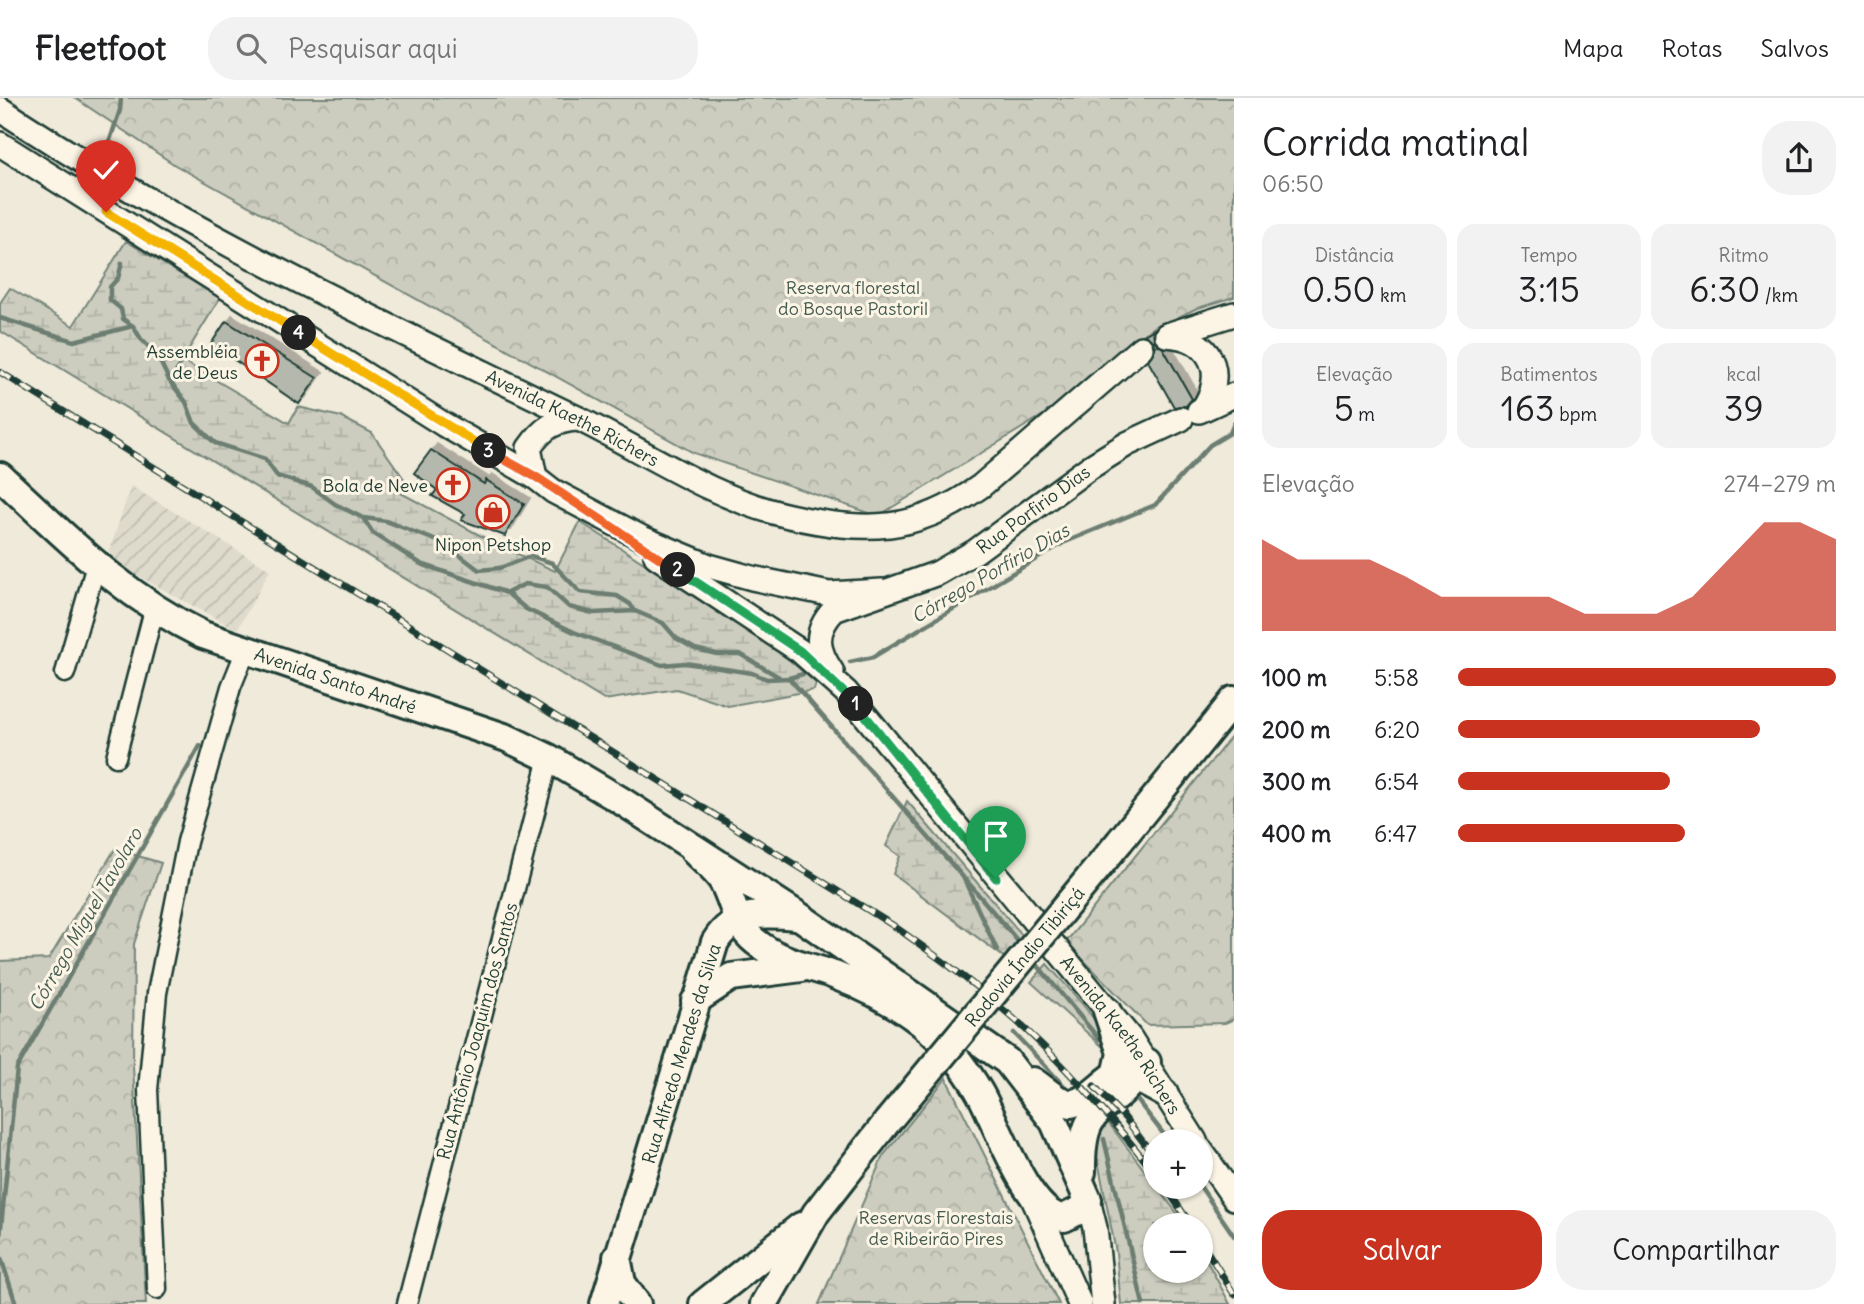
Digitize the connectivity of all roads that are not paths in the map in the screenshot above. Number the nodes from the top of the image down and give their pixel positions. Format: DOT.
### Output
graph roads {
  1 [pos="0,109"];
  2 [pos="0,144"];
  3 [pos="1234,314"];
  4 [pos="1155,341"];
  5 [pos="1234,395"];
  6 [pos="1194,413"];
  7 [pos="579,419"];
  8 [pos="0,476"];
  9 [pos="536,477"];
  10 [pos="584,508"];
  11 [pos="96,565"];
  12 [pos="882,591"];
  13 [pos="154,610"];
  14 [pos="246,650"];
  15 [pos="65,673"];
  16 [pos="846,692"];
  17 [pos="1234,700"];
  18 [pos="117,757"];
  19 [pos="549,758"];
  20 [pos="694,850"];
  21 [pos="799,916"];
  22 [pos="735,919"];
  23 [pos="769,951"];
  24 [pos="807,968"];
  25 [pos="695,1001"];
  26 [pos="1107,1011"];
  27 [pos="1007,1061"];
  28 [pos="1133,1071"];
  29 [pos="1164,1093"];
  30 [pos="1187,1129"];
  31 [pos="1213,1168"];
  32 [pos="1029,1190"];
  33 [pos="1085,1190"];
  34 [pos="1234,1198"];
  35 [pos="816,1213"];
  36 [pos="617,1255"];
  37 [pos="157,1289"];
  38 [pos="704,1301"];
  39 [pos="407,1304"];
  40 [pos="604,1304"];
  41 [pos="637,1304"];
  42 [pos="764,1304"];
  43 [pos="1080,1304"];
  44 [pos="1103,1304"];
  1 -- 7 [label="main road, Avenida Kaethe Richers"];
  2 -- 9 [label="main road, Avenida Kaethe Richers"];
  3 -- 4 [label="main road"];
  4 -- 6 [label="main road"];
  4 -- 7 [label="main road, Avenida Kaethe Richers"];
  5 -- 6 [label="main road, Rua Porfirio Dias"];
  6 -- 12 [label="main road, Rua Porfirio Dias"];
  7 -- 9 [label="main road"];
  8 -- 11 [label="highway, Avenida Santo André"];
  9 -- 10 [label="main road, Avenida Kaethe Richers"];
  10 -- 12 [label="main road, Avenida Kaethe Richers"];
  10 -- 16 [label="main road, Avenida Kaethe Richers"];
  11 -- 13 [label="highway, Avenida Santo André"];
  11 -- 15 [label="street"];
  12 -- 16 [label="main road"];
  13 -- 14 [label="highway, Avenida Santo André"];
  13 -- 18 [label="street"];
  14 -- 19 [label="highway, Avenida Santo André"];
  14 -- 37 [label="street"];
  16 -- 26 [label="main road, Avenida Kaethe Richers"];
  17 -- 35 [label="highway, Rodovia Índio Tibiriçá, bridge"];
  19 -- 20 [label="highway, Avenida Santo André"];
  19 -- 39 [label="street, Rua Antônio Joaquim dos Santos"];
  20 -- 21 [label="highway, Avenida Santo André"];
  20 -- 22 [label="highway, Avenida Santo André"];
  21 -- 22 [label="highway"];
  21 -- 23 [label="highway"];
  21 -- 27 [label="highway, Avenida Santo André"];
  22 -- 23 [label="highway"];
  22 -- 25 [label="highway, Rua Alfredo Mendes da Silva"];
  23 -- 24 [label="highway"];
  24 -- 25 [label="highway"];
  24 -- 32 [label="highway"];
  25 -- 36 [label="highway, Rua Alfredo Mendes da Silva"];
  26 -- 28 [label="highway"];
  27 -- 28 [label="highway, Avenida Santo André"];
  27 -- 33 [label="highway"];
  28 -- 29 [label="highway"];
  28 -- 33 [label="highway"];
  29 -- 30 [label="main road, Avenida Kaethe Richers"];
  31 -- 34 [label="main road"];
  32 -- 33 [label="highway"];
  32 -- 43 [label="main road"];
  33 -- 44 [label="main road"];
  35 -- 38 [label="highway, Rodovia Índio Tibiriçá"];
  35 -- 42 [label="highway, Rodovia Índio Tibiriçá"];
  36 -- 40 [label="highway, Rua Alfredo Mendes da Silva"];
  36 -- 41 [label="highway"];
}
